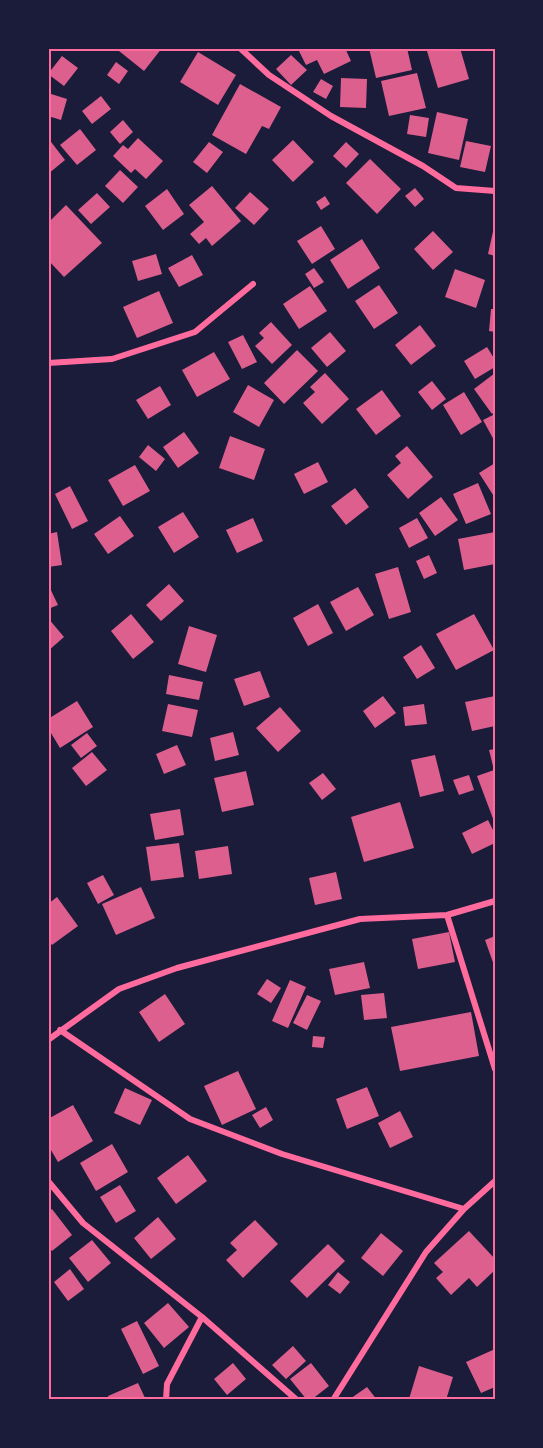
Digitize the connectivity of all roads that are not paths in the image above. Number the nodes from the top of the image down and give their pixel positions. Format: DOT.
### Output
graph roads {
  1 [pos="240,48"];
  2 [pos="495,191"];
  3 [pos="254,284"];
  4 [pos="48,363"];
  5 [pos="495,901"];
  6 [pos="447,915"];
  7 [pos="60,1030"];
  8 [pos="48,1040"];
  9 [pos="495,1069"];
  10 [pos="48,1181"];
  11 [pos="495,1181"];
  12 [pos="464,1209"];
  13 [pos="202,1317"];
  14 [pos="166,1400"];
  15 [pos="297,1400"];
  16 [pos="333,1400"];
  1 -- 2 [label="street"];
  3 -- 4 [label="street"];
  5 -- 6 [label="street"];
  6 -- 7 [label="street"];
  6 -- 9 [label="street"];
  7 -- 8 [label="street"];
  7 -- 12 [label="street"];
  10 -- 13 [label="street"];
  11 -- 12 [label="street"];
  12 -- 16 [label="street"];
  13 -- 14 [label="street"];
  13 -- 15 [label="street"];
}
